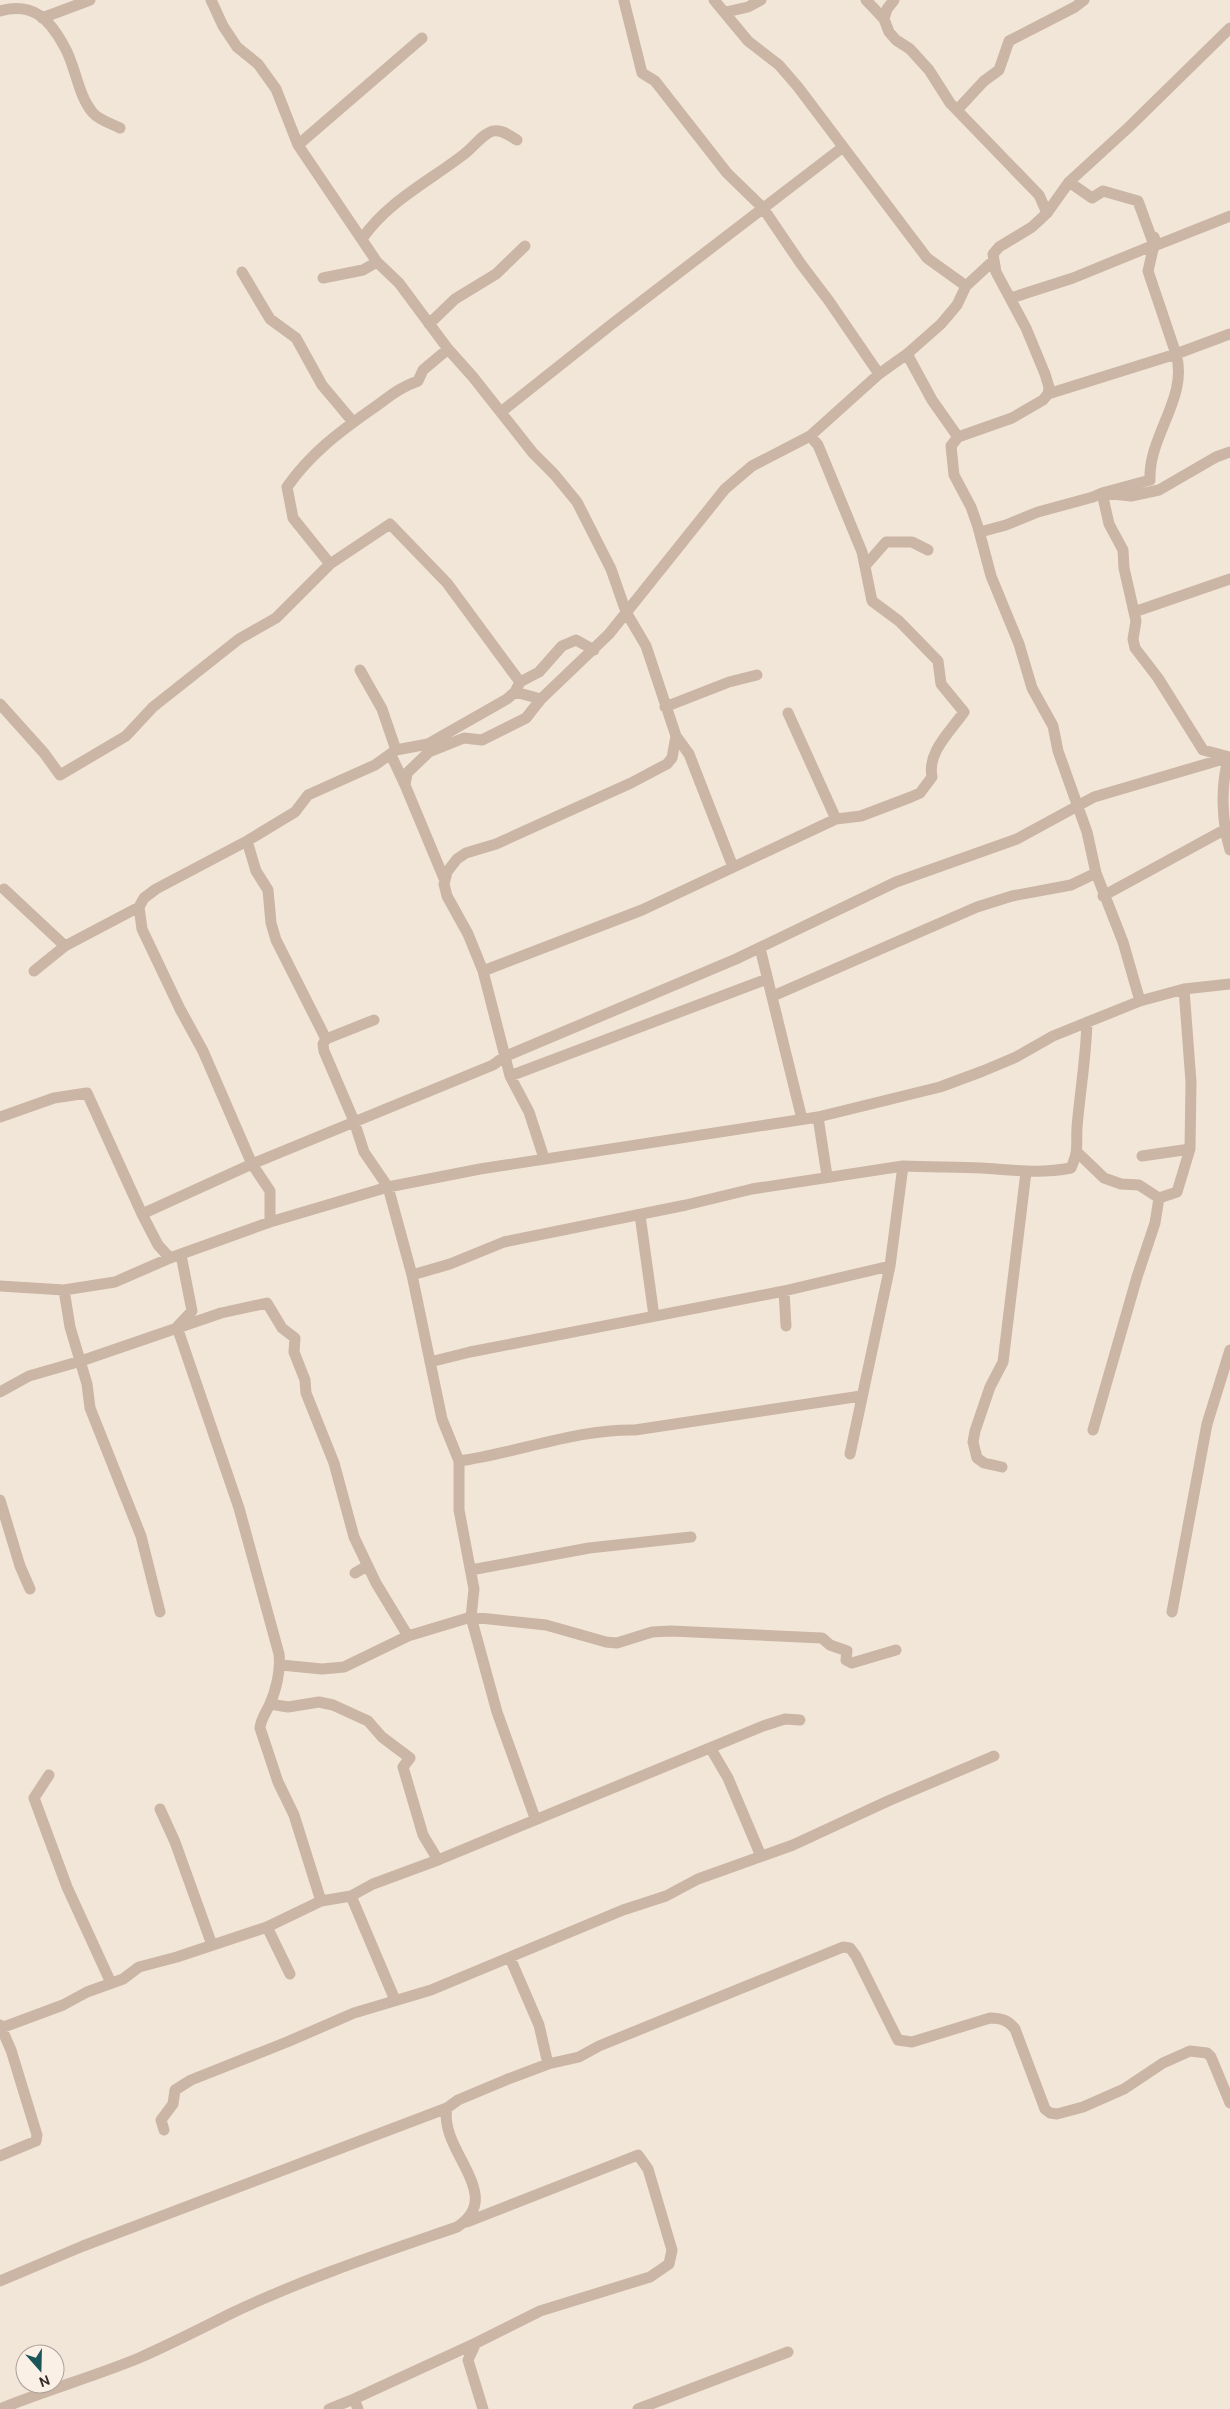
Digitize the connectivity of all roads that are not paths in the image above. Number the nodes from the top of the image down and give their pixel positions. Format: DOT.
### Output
graph roads {
  1 [pos="90,0"];
  2 [pos="211,0"];
  3 [pos="714,0"];
  4 [pos="761,0"];
  5 [pos="866,0"];
  6 [pos="894,0"];
  7 [pos="1084,0"];
  8 [pos="624,1"];
  9 [pos="0,11"];
  10 [pos="726,12"];
  11 [pos="42,18"];
  12 [pos="884,19"];
  13 [pos="1230,28"];
  14 [pos="422,38"];
  15 [pos="957,110"];
  16 [pos="120,128"];
  17 [pos="517,140"];
  18 [pos="298,145"];
  19 [pos="843,147"];
  20 [pos="1069,182"];
  21 [pos="1039,195"];
  22 [pos="1058,195"];
  23 [pos="1138,202"];
  24 [pos="763,208"];
  25 [pos="1047,213"];
  26 [pos="1230,216"];
  27 [pos="362,239"];
  28 [pos="1154,244"];
  29 [pos="525,246"];
  30 [pos="993,261"];
  31 [pos="377,262"];
  32 [pos="242,272"];
  33 [pos="323,278"];
  34 [pos="966,286"];
  35 [pos="1011,298"];
  36 [pos="429,324"];
  37 [pos="1230,334"];
  38 [pos="448,349"];
  39 [pos="907,354"];
  40 [pos="1176,354"];
  41 [pos="880,374"];
  42 [pos="1048,394"];
  43 [pos="501,412"];
  44 [pos="353,422"];
  45 [pos="810,436"];
  46 [pos="958,437"];
  47 [pos="1230,452"];
  48 [pos="1102,493"];
  49 [pos="980,532"];
  50 [pos="928,550"];
  51 [pos="330,564"];
  52 [pos="865,566"];
  53 [pos="1230,579"];
  54 [pos="626,612"];
  55 [pos="1134,612"];
  56 [pos="594,650"];
  57 [pos="360,670"];
  58 [pos="757,674"];
  59 [pos="518,687"];
  60 [pos="541,699"];
  61 [pos="0,704"];
  62 [pos="665,708"];
  63 [pos="788,713"];
  64 [pos="676,736"];
  65 [pos="394,753"];
  66 [pos="1229,757"];
  67 [pos="405,785"];
  68 [pos="1078,806"];
  69 [pos="836,819"];
  70 [pos="1224,830"];
  71 [pos="248,841"];
  72 [pos="1230,850"];
  73 [pos="733,867"];
  74 [pos="1096,873"];
  75 [pos="445,881"];
  76 [pos="4,890"];
  77 [pos="1103,896"];
  78 [pos="139,907"];
  79 [pos="65,946"];
  80 [pos="760,948"];
  81 [pos="34,971"];
  82 [pos="483,971"];
  83 [pos="767,979"];
  84 [pos="1230,984"];
  85 [pos="1184,989"];
  86 [pos="773,996"];
  87 [pos="1140,1000"];
  88 [pos="374,1020"];
  89 [pos="1087,1022"];
  90 [pos="326,1039"];
  91 [pos="504,1057"];
  92 [pos="510,1076"];
  93 [pos="0,1117"];
  94 [pos="818,1117"];
  95 [pos="802,1119"];
  96 [pos="354,1121"];
  97 [pos="1190,1149"];
  98 [pos="1078,1153"];
  99 [pos="1142,1156"];
  100 [pos="544,1158"];
  101 [pos="252,1164"];
  102 [pos="904,1166"];
  103 [pos="1026,1172"];
  104 [pos="827,1176"];
  105 [pos="388,1187"];
  106 [pos="1159,1198"];
  107 [pos="142,1214"];
  108 [pos="640,1214"];
  109 [pos="270,1222"];
  110 [pos="176,1257"];
  111 [pos="890,1266"];
  112 [pos="412,1275"];
  113 [pos="0,1286"];
  114 [pos="64,1290"];
  115 [pos="784,1291"];
  116 [pos="654,1316"];
  117 [pos="786,1326"];
  118 [pos="177,1327"];
  119 [pos="1230,1350"];
  120 [pos="81,1361"];
  121 [pos="430,1362"];
  122 [pos="0,1392"];
  123 [pos="861,1396"];
  124 [pos="1093,1430"];
  125 [pos="850,1454"];
  126 [pos="459,1462"];
  127 [pos="1002,1467"];
  128 [pos="0,1500"];
  129 [pos="691,1536"];
  130 [pos="367,1566"];
  131 [pos="471,1570"];
  132 [pos="355,1574"];
  133 [pos="30,1589"];
  134 [pos="160,1612"];
  135 [pos="1172,1612"];
  136 [pos="470,1617"];
  137 [pos="408,1636"];
  138 [pos="896,1650"];
  139 [pos="281,1665"];
  140 [pos="270,1704"];
  141 [pos="800,1720"];
  142 [pos="711,1748"];
  143 [pos="994,1756"];
  144 [pos="49,1775"];
  145 [pos="160,1809"];
  146 [pos="535,1818"];
  147 [pos="761,1856"];
  148 [pos="438,1860"];
  149 [pos="350,1896"];
  150 [pos="322,1901"];
  151 [pos="267,1927"];
  152 [pos="212,1945"];
  153 [pos="510,1958"];
  154 [pos="290,1974"];
  155 [pos="111,1983"];
  156 [pos="395,2000"];
  157 [pos="1,2026"];
  158 [pos="548,2064"];
  159 [pos="1230,2103"];
  160 [pos="447,2108"];
  161 [pos="164,2130"];
  162 [pos="0,2156"];
  163 [pos="465,2222"];
  164 [pos="0,2281"];
  165 [pos="476,2343"];
  166 [pos="788,2352"];
  167 [pos="356,2404"];
  168 [pos="0,2409"];
  169 [pos="329,2409"];
  170 [pos="483,2409"];
  171 [pos="638,2409"];
  1 -- 11 [label="street"];
  2 -- 18 [label="street"];
  3 -- 10 [label="street"];
  4 -- 10 [label="street"];
  5 -- 12 [label="street"];
  6 -- 12 [label="street"];
  7 -- 15 [label="street"];
  8 -- 24 [label="street"];
  9 -- 11 [label="street"];
  10 -- 19 [label="street"];
  11 -- 16 [label="street"];
  12 -- 15 [label="street"];
  13 -- 20 [label="street"];
  14 -- 18 [label="street"];
  15 -- 21 [label="street"];
  17 -- 27 [label="street"];
  18 -- 27 [label="street"];
  19 -- 24 [label="street"];
  19 -- 34 [label="street"];
  20 -- 22 [label="street"];
  20 -- 23 [label="street"];
  21 -- 22 [label="street"];
  21 -- 25 [label="street"];
  22 -- 25 [label="street"];
  23 -- 26 [label="street"];
  23 -- 28 [label="street"];
  24 -- 41 [label="street"];
  24 -- 43 [label="street"];
  25 -- 30 [label="street"];
  27 -- 31 [label="street"];
  28 -- 35 [label="street"];
  28 -- 40 [label="street"];
  29 -- 36 [label="street"];
  30 -- 34 [label="street"];
  30 -- 35 [label="street"];
  31 -- 33 [label="street"];
  31 -- 36 [label="street"];
  32 -- 44 [label="street"];
  34 -- 39 [label="street"];
  35 -- 42 [label="street"];
  36 -- 38 [label="street"];
  37 -- 40 [label="street"];
  38 -- 43 [label="street"];
  38 -- 44 [label="street"];
  39 -- 41 [label="street"];
  39 -- 46 [label="street"];
  40 -- 42 [label="street"];
  40 -- 48 [label="street"];
  41 -- 45 [label="street"];
  42 -- 46 [label="street"];
  43 -- 54 [label="street"];
  44 -- 51 [label="street"];
  45 -- 52 [label="street"];
  45 -- 54 [label="street"];
  46 -- 49 [label="street"];
  47 -- 48 [label="street"];
  48 -- 49 [label="street"];
  48 -- 55 [label="street"];
  49 -- 68 [label="street"];
  50 -- 52 [label="street"];
  51 -- 59 [label="street"];
  51 -- 61 [label="street"];
  52 -- 69 [label="street"];
  53 -- 55 [label="street"];
  54 -- 56 [label="street"];
  54 -- 62 [label="street"];
  55 -- 66 [label="street"];
  56 -- 59 [label="street"];
  56 -- 60 [label="street"];
  57 -- 65 [label="street"];
  58 -- 62 [label="street"];
  59 -- 60 [label="street"];
  59 -- 65 [label="street"];
  60 -- 67 [label="street"];
  62 -- 64 [label="street"];
  63 -- 69 [label="street"];
  64 -- 73 [label="street"];
  64 -- 75 [label="street"];
  65 -- 67 [label="street"];
  65 -- 71 [label="street"];
  66 -- 68 [label="street"];
  66 -- 70 [label="street"];
  67 -- 75 [label="street"];
  68 -- 74 [label="street"];
  68 -- 80 [label="street"];
  69 -- 73 [label="street"];
  70 -- 72 [label="street"];
  70 -- 77 [label="street"];
  71 -- 78 [label="street"];
  71 -- 90 [label="street"];
  73 -- 82 [label="street"];
  74 -- 77 [label="street"];
  74 -- 86 [label="street"];
  75 -- 82 [label="street"];
  76 -- 79 [label="street"];
  77 -- 87 [label="street"];
  78 -- 79 [label="street"];
  78 -- 101 [label="street"];
  79 -- 81 [label="street"];
  80 -- 83 [label="street"];
  80 -- 91 [label="street"];
  82 -- 91 [label="street"];
  83 -- 86 [label="street"];
  83 -- 92 [label="street"];
  84 -- 85 [label="street"];
  85 -- 87 [label="street"];
  85 -- 97 [label="street"];
  86 -- 95 [label="street"];
  87 -- 89 [label="street"];
  88 -- 90 [label="street"];
  89 -- 94 [label="street"];
  89 -- 98 [label="street"];
  90 -- 96 [label="street"];
  91 -- 92 [label="street"];
  91 -- 96 [label="street"];
  92 -- 100 [label="street"];
  93 -- 107 [label="street"];
  94 -- 95 [label="street"];
  94 -- 104 [label="street"];
  95 -- 100 [label="street"];
  96 -- 101 [label="street"];
  96 -- 105 [label="street"];
  97 -- 99 [label="street"];
  97 -- 106 [label="street"];
  98 -- 103 [label="street"];
  98 -- 106 [label="street"];
  100 -- 105 [label="street"];
  101 -- 107 [label="street"];
  101 -- 109 [label="street"];
  102 -- 103 [label="street"];
  102 -- 104 [label="street"];
  102 -- 111 [label="street"];
  103 -- 127 [label="street"];
  104 -- 108 [label="street"];
  105 -- 109 [label="street"];
  105 -- 112 [label="street"];
  106 -- 124 [label="street"];
  107 -- 110 [label="street"];
  108 -- 112 [label="street"];
  108 -- 116 [label="street"];
  109 -- 110 [label="street"];
  110 -- 114 [label="street"];
  110 -- 118 [label="street"];
  111 -- 115 [label="street"];
  111 -- 123 [label="street"];
  112 -- 121 [label="street"];
  113 -- 114 [label="street"];
  114 -- 120 [label="street"];
  115 -- 116 [label="street"];
  115 -- 117 [label="street"];
  116 -- 121 [label="street"];
  118 -- 120 [label="street"];
  118 -- 130 [label="street"];
  118 -- 139 [label="street"];
  119 -- 135 [label="street"];
  120 -- 122 [label="street"];
  120 -- 134 [label="street"];
  121 -- 126 [label="street"];
  123 -- 125 [label="street"];
  123 -- 126 [label="street"];
  126 -- 131 [label="street"];
  128 -- 133 [label="street"];
  129 -- 131 [label="street"];
  130 -- 132 [label="street"];
  130 -- 137 [label="street"];
  131 -- 136 [label="street"];
  136 -- 137 [label="street"];
  136 -- 138 [label="street"];
  136 -- 146 [label="street"];
  137 -- 139 [label="street"];
  139 -- 140 [label="street"];
  140 -- 148 [label="street"];
  140 -- 150 [label="street"];
  141 -- 142 [label="street"];
  142 -- 146 [label="street"];
  142 -- 147 [label="street"];
  143 -- 147 [label="street"];
  144 -- 155 [label="street"];
  145 -- 152 [label="street"];
  146 -- 148 [label="street"];
  147 -- 153 [label="street"];
  148 -- 149 [label="street"];
  149 -- 150 [label="street"];
  149 -- 156 [label="street"];
  150 -- 151 [label="street"];
  151 -- 152 [label="street"];
  151 -- 154 [label="street"];
  152 -- 155 [label="street"];
  153 -- 156 [label="street"];
  153 -- 158 [label="street"];
  155 -- 157 [label="street"];
  156 -- 161 [label="street"];
  157 -- 162 [label="street"];
  158 -- 159 [label="street"];
  158 -- 160 [label="street"];
  160 -- 163 [label="street"];
  160 -- 164 [label="street"];
  163 -- 165 [label="street"];
  163 -- 168 [label="street"];
  165 -- 167 [label="street"];
  165 -- 170 [label="street"];
  166 -- 171 [label="street"];
  167 -- 169 [label="street"];
}
